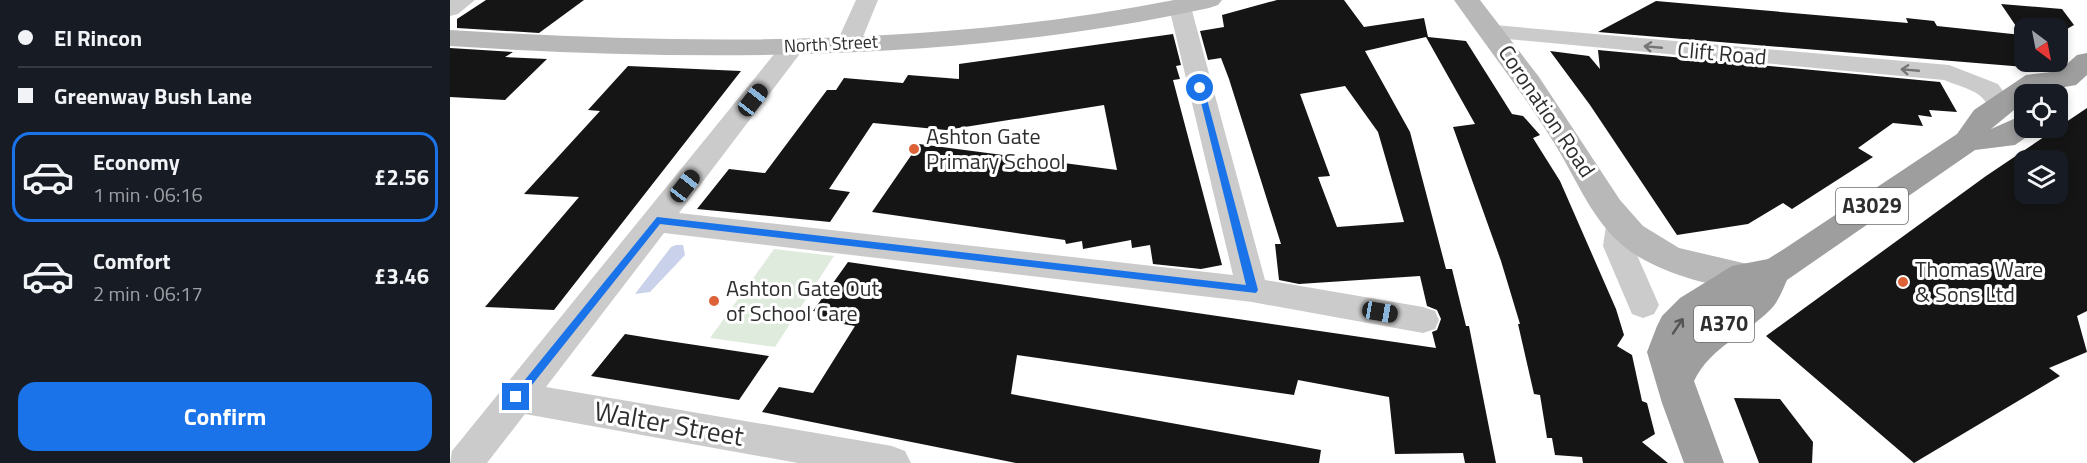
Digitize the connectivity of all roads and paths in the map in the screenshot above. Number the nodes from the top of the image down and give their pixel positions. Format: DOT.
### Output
graph roads {
  1 [pos="464,0"];
  2 [pos="867,0"];
  3 [pos="1209,0"];
  4 [pos="1467,0"];
  5 [pos="1179,7"];
  6 [pos="450,9"];
  7 [pos="1494,32"];
  8 [pos="450,38"];
  9 [pos="848,44"];
  10 [pos="793,46"];
  11 [pos="1949,73"];
  12 [pos="1990,77"];
  13 [pos="2070,81"];
  14 [pos="2000,105"];
  15 [pos="2014,131"];
  16 [pos="1968,141"];
  17 [pos="657,220"];
  18 [pos="1621,225"];
  19 [pos="1760,273"];
  20 [pos="1252,290"];
  21 [pos="1643,305"];
  22 [pos="1423,320"];
  23 [pos="516,397"];
  24 [pos="465,463"];
  25 [pos="892,463"];
  26 [pos="1704,463"];
  1 -- 6 [label="street"];
  2 -- 9 [label="street"];
  3 -- 5 [label="main road, North Street"];
  4 -- 7 [label="main road, Coronation Road"];
  5 -- 9 [label="main road, North Street"];
  5 -- 20 [label="street"];
  11 -- 7 [label="street, Clift Road, one-way"];
  7 -- 18 [label="main road, Coronation Road"];
  8 -- 10 [label="main road, North Street"];
  9 -- 10 [label="main road, North Street"];
  10 -- 17 [label="street"];
  11 -- 12 [label="street, Clift Road"];
  11 -- 14 [label="street, Clift Road"];
  13 -- 14 [label="highway, A3029"];
  14 -- 16 [label="highway, A3029"];
  15 -- 16 [label="highway, A3029"];
  16 -- 19 [label="highway, A3029"];
  17 -- 20 [label="street"];
  17 -- 23 [label="street"];
  18 -- 19 [label="main road, Coronation Road"];
  18 -- 21 [label="street"];
  19 -- 26 [label="highway, A370"];
  20 -- 22 [label="street"];
  23 -- 24 [label="street"];
  23 -- 25 [label="street, Walter Street"];
}
